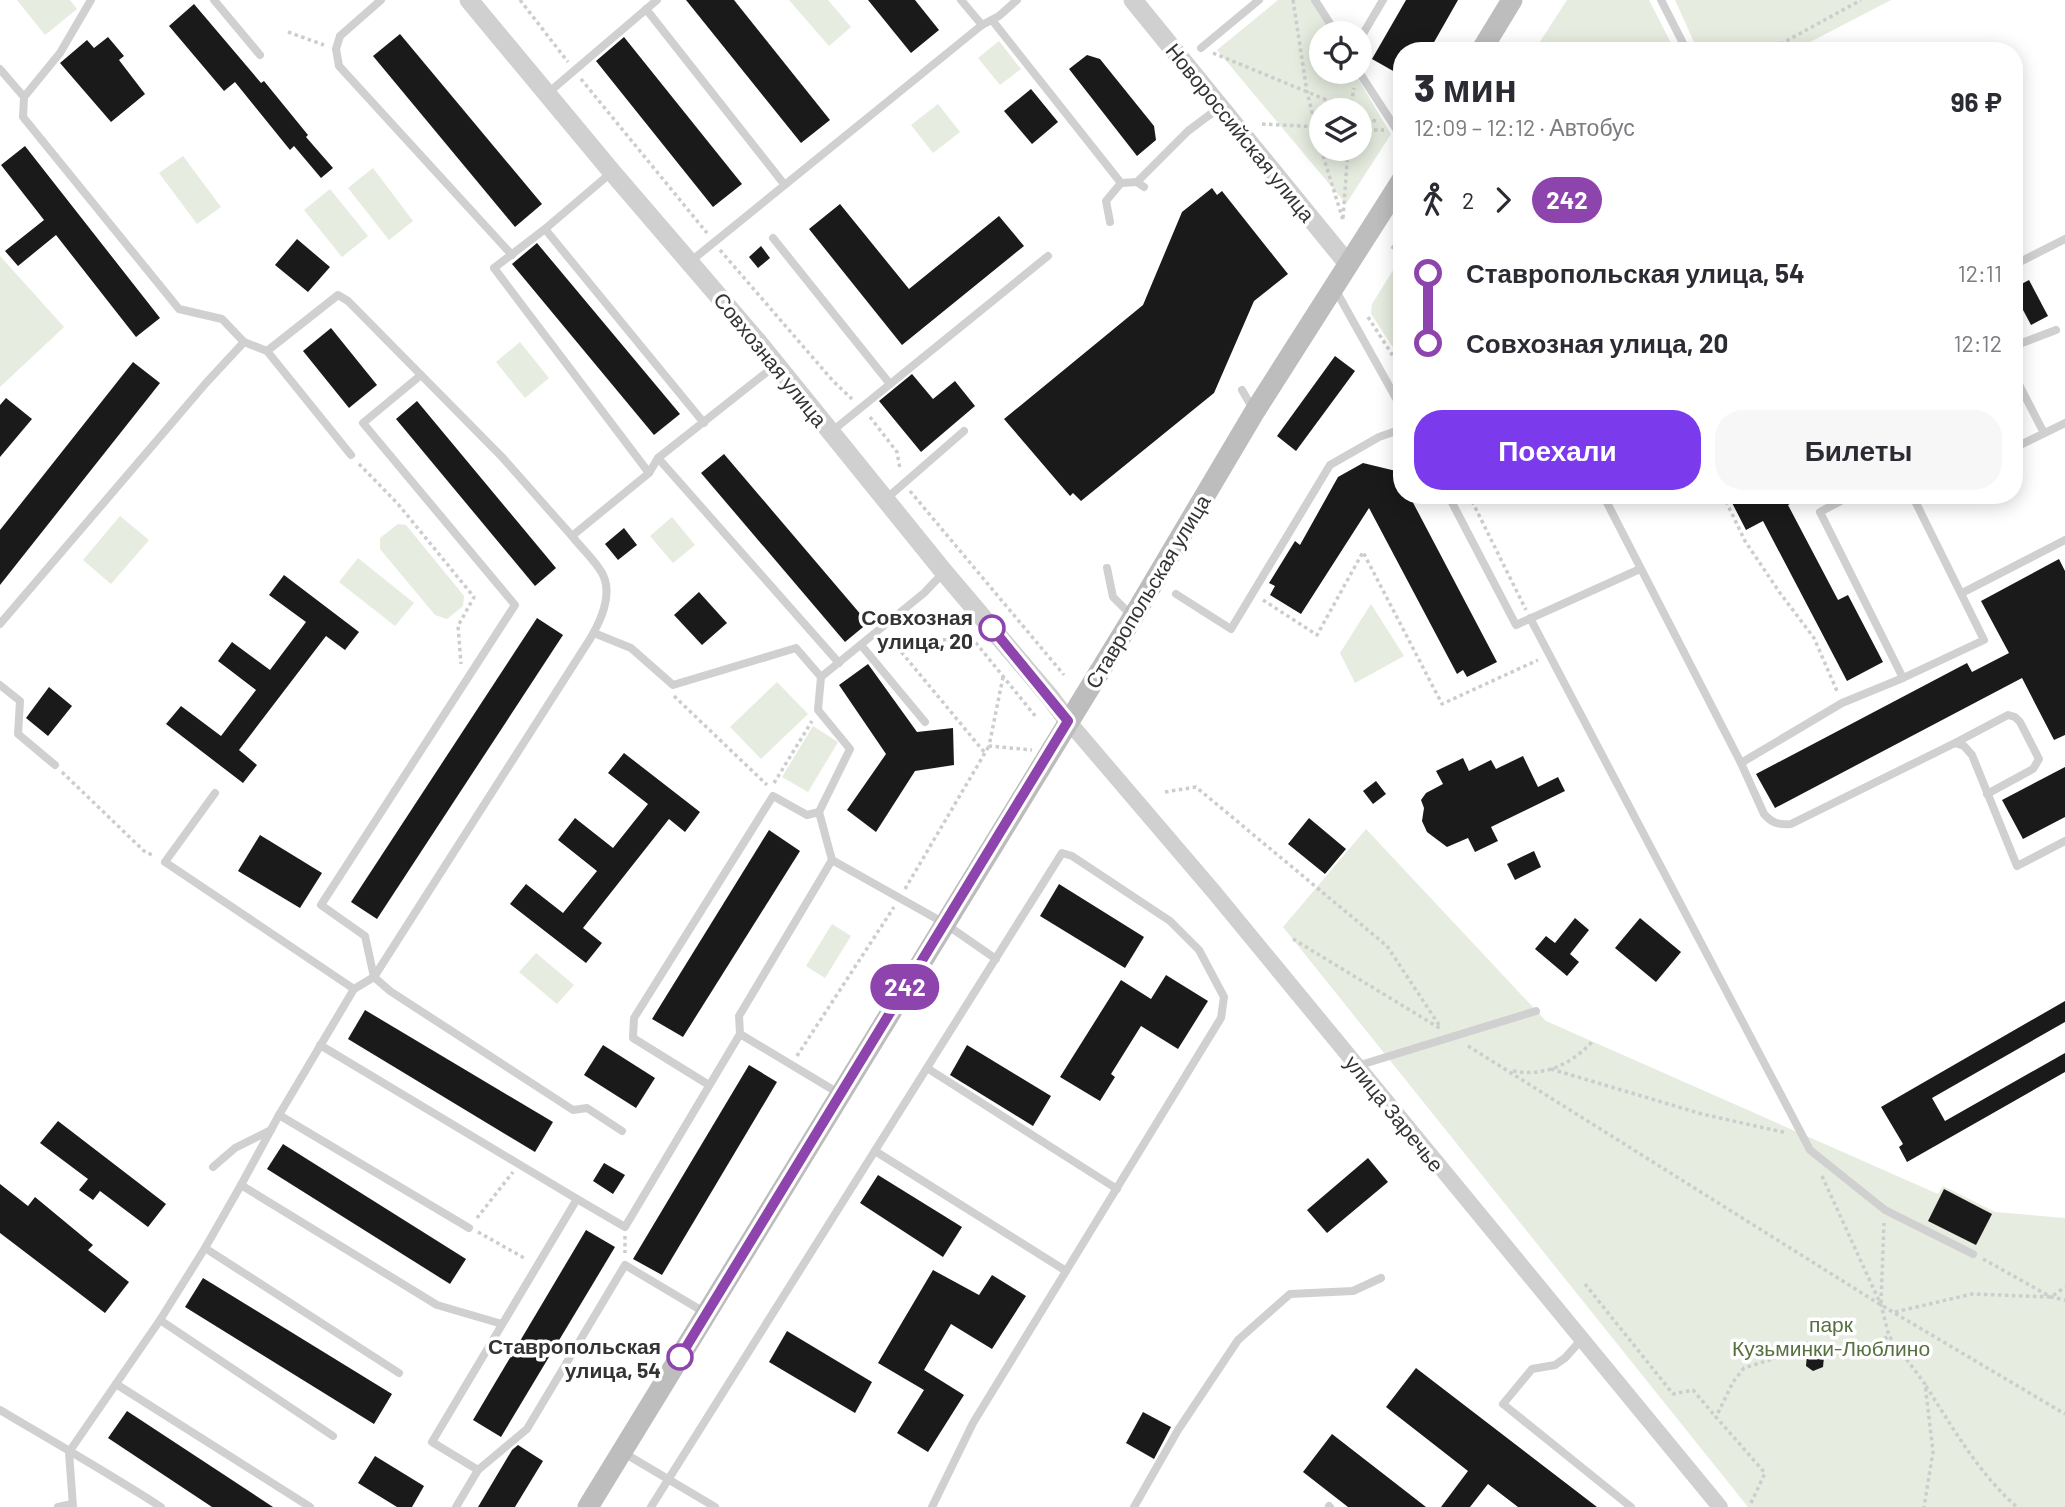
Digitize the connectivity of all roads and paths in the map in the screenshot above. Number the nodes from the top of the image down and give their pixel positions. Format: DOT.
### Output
graph roads {
  1 [pos="91,0"];
  2 [pos="214,0"];
  3 [pos="381,0"];
  4 [pos="469,0"];
  5 [pos="520,0"];
  6 [pos="657,0"];
  7 [pos="961,0"];
  8 [pos="1017,0"];
  9 [pos="1133,0"];
  10 [pos="1259,0"];
  11 [pos="1293,0"];
  12 [pos="1315,0"];
  13 [pos="1382,0"];
  14 [pos="1512,0"];
  15 [pos="1661,0"];
  16 [pos="1861,0"];
  17 [pos="646,9"];
  18 [pos="992,20"];
  19 [pos="1328,21"];
  20 [pos="1370,21"];
  21 [pos="982,24"];
  22 [pos="288,32"];
  23 [pos="1486,42"];
  24 [pos="1682,42"];
  25 [pos="1784,42"];
  26 [pos="1201,48"];
  27 [pos="336,49"];
  28 [pos="260,55"];
  29 [pos="0,69"];
  30 [pos="574,70"];
  31 [pos="1367,84"];
  32 [pos="1354,85"];
  33 [pos="1307,92"];
  34 [pos="548,93"];
  35 [pos="24,97"];
  36 [pos="1322,98"];
  37 [pos="1352,98"];
  38 [pos="1309,101"];
  39 [pos="1221,106"];
  40 [pos="1262,124"];
  41 [pos="1393,125"];
  42 [pos="1309,127"];
  43 [pos="1372,131"];
  44 [pos="1393,133"];
  45 [pos="1325,161"];
  46 [pos="1347,161"];
  47 [pos="612,172"];
  48 [pos="1122,183"];
  49 [pos="784,184"];
  50 [pos="1393,194"];
  51 [pos="1110,222"];
  52 [pos="545,229"];
  53 [pos="773,238"];
  54 [pos="2065,239"];
  55 [pos="714,242"];
  56 [pos="512,255"];
  57 [pos="1048,257"];
  58 [pos="2023,260"];
  59 [pos="691,261"];
  60 [pos="1348,264"];
  61 [pos="1334,287"];
  62 [pos="1368,317"];
  63 [pos="2056,330"];
  64 [pos="244,342"];
  65 [pos="2023,343"];
  66 [pos="267,351"];
  67 [pos="1393,356"];
  68 [pos="776,364"];
  69 [pos="421,375"];
  70 [pos="890,384"];
  71 [pos="1242,390"];
  72 [pos="2023,392"];
  73 [pos="1393,393"];
  74 [pos="861,407"];
  75 [pos="1255,411"];
  76 [pos="704,423"];
  77 [pos="2065,423"];
  78 [pos="964,431"];
  79 [pos="831,432"];
  80 [pos="1393,432"];
  81 [pos="2044,433"];
  82 [pos="2023,444"];
  83 [pos="351,455"];
  84 [pos="658,458"];
  85 [pos="649,473"];
  86 [pos="903,483"];
  87 [pos="886,498"];
  88 [pos="1453,504"];
  89 [pos="1473,504"];
  90 [pos="1608,504"];
  91 [pos="1727,504"];
  92 [pos="1835,504"];
  93 [pos="1919,504"];
  94 [pos="572,536"];
  95 [pos="2065,540"];
  96 [pos="1107,568"];
  97 [pos="1640,569"];
  98 [pos="944,572"];
  99 [pos="1253,593"];
  100 [pos="1962,593"];
  101 [pos="1176,594"];
  102 [pos="1133,617"];
  103 [pos="1530,618"];
  104 [pos="0,624"];
  105 [pos="881,627"];
  106 [pos="594,633"];
  107 [pos="894,643"];
  108 [pos="861,645"];
  109 [pos="1549,655"];
  110 [pos="839,663"];
  111 [pos="1064,675"];
  112 [pos="821,677"];
  113 [pos="1003,677"];
  114 [pos="1903,678"];
  115 [pos="0,685"];
  116 [pos="673,685"];
  117 [pos="462,687"];
  118 [pos="1842,703"];
  119 [pos="818,710"];
  120 [pos="1036,717"];
  121 [pos="1068,721"];
  122 [pos="925,722"];
  123 [pos="1955,743"];
  124 [pos="989,746"];
  125 [pos="1035,750"];
  126 [pos="985,752"];
  127 [pos="1741,763"];
  128 [pos="55,765"];
  129 [pos="1165,792"];
  130 [pos="215,793"];
  131 [pos="1987,794"];
  132 [pos="819,812"];
  133 [pos="2065,841"];
  134 [pos="832,860"];
  135 [pos="165,862"];
  136 [pos="900,898"];
  137 [pos="944,923"];
  138 [pos="1293,939"];
  139 [pos="996,959"];
  140 [pos="374,976"];
  141 [pos="354,989"];
  142 [pos="1536,1011"];
  143 [pos="1442,1030"];
  144 [pos="740,1034"];
  145 [pos="1455,1037"];
  146 [pos="1592,1042"];
  147 [pos="320,1045"];
  148 [pos="791,1065"];
  149 [pos="1357,1066"];
  150 [pos="927,1068"];
  151 [pos="1508,1069"];
  152 [pos="1551,1069"];
  153 [pos="709,1086"];
  154 [pos="840,1094"];
  155 [pos="279,1115"];
  156 [pos="271,1130"];
  157 [pos="622,1131"];
  158 [pos="1803,1137"];
  159 [pos="1810,1150"];
  160 [pos="875,1151"];
  161 [pos="519,1164"];
  162 [pos="213,1167"];
  163 [pos="241,1185"];
  164 [pos="1117,1189"];
  165 [pos="577,1199"];
  166 [pos="1885,1210"];
  167 [pos="625,1227"];
  168 [pos="469,1228"];
  169 [pos="205,1248"];
  170 [pos="1973,1254"];
  171 [pos="537,1265"];
  172 [pos="625,1265"];
  173 [pos="1066,1271"];
  174 [pos="1381,1278"];
  175 [pos="1585,1284"];
  176 [pos="2065,1287"];
  177 [pos="2051,1297"];
  178 [pos="2065,1300"];
  179 [pos="1881,1305"];
  180 [pos="1895,1312"];
  181 [pos="707,1313"];
  182 [pos="160,1320"];
  183 [pos="502,1324"];
  184 [pos="1889,1336"];
  185 [pos="1582,1339"];
  186 [pos="399,1373"];
  187 [pos="116,1384"];
  188 [pos="1924,1384"];
  189 [pos="0,1410"];
  190 [pos="2065,1414"];
  191 [pos="1716,1417"];
  192 [pos="333,1436"];
  193 [pos="69,1451"];
  194 [pos="622,1451"];
  195 [pos="478,1470"];
  196 [pos="668,1479"];
  197 [pos="1751,1503"];
  198 [pos="72,1505"];
  199 [pos="58,1507"];
  200 [pos="161,1507"];
  201 [pos="310,1507"];
  202 [pos="456,1507"];
  203 [pos="588,1507"];
  204 [pos="651,1507"];
  205 [pos="715,1507"];
  206 [pos="932,1507"];
  207 [pos="1134,1507"];
  208 [pos="1631,1507"];
  209 [pos="1720,1507"];
  210 [pos="1924,1507"];
  211 [pos="2017,1507"];
  1 -- 35 [label="lane"];
  2 -- 28 [label="lane"];
  3 -- 27 [label="lane"];
  4 -- 34 [label="street, Совхозная улица"];
  5 -- 30 [label="path"];
  6 -- 17 [label="lane"];
  7 -- 21 [label="lane"];
  8 -- 18 [label="lane"];
  9 -- 39 [label="street, Новороссийская улица"];
  10 -- 26 [label="lane"];
  11 -- 33 [label="path"];
  12 -- 19 [label="lane"];
  13 -- 20 [label="lane"];
  14 -- 23 [label="main road"];
  15 -- 24 [label="lane"];
  16 -- 25 [label="path"];
  17 -- 30 [label="lane"];
  17 -- 49 [label="lane"];
  18 -- 21 [label="lane"];
  18 -- 48 [label="lane"];
  21 -- 49 [label="lane"];
  22 -- 27 [label="path"];
  26 -- 33 [label="path"];
  27 -- 56 [label="lane"];
  29 -- 35 [label="lane"];
  30 -- 34 [label="lane"];
  30 -- 55 [label="path"];
  31 -- 41 [label="lane"];
  32 -- 37 [label="path"];
  33 -- 36 [label="path"];
  33 -- 38 [label="path"];
  34 -- 47 [label="street, Совхозная улица"];
  35 -- 64 [label="lane"];
  39 -- 48 [label="lane"];
  39 -- 60 [label="street, Новороссийская улица"];
  40 -- 42 [label="path"];
  43 -- 44 [label="path"];
  45 -- 46 [label="path"];
  47 -- 52 [label="lane"];
  47 -- 59 [label="street, Совхозная улица"];
  48 -- 51 [label="lane"];
  49 -- 55 [label="lane"];
  50 -- 60 [label="main road, Ставропольская улица"];
  52 -- 56 [label="lane"];
  52 -- 76 [label="lane"];
  53 -- 70 [label="lane"];
  54 -- 58 [label="lane"];
  55 -- 59 [label="lane"];
  55 -- 74 [label="path"];
  56 -- 85 [label="lane"];
  57 -- 70 [label="lane"];
  59 -- 68 [label="street, Совхозная улица"];
  60 -- 61 [label="main road, Ставропольская улица"];
  61 -- 73 [label="lane"];
  61 -- 75 [label="main road, Ставропольская улица"];
  62 -- 67 [label="path"];
  63 -- 65 [label="lane"];
  64 -- 66 [label="lane"];
  64 -- 104 [label="lane"];
  66 -- 69 [label="lane"];
  66 -- 83 [label="lane"];
  68 -- 76 [label="lane"];
  68 -- 79 [label="street, Совхозная улица"];
  69 -- 94 [label="lane"];
  69 -- 117 [label="lane"];
  70 -- 74 [label="lane"];
  71 -- 75 [label="lane"];
  72 -- 81 [label="lane"];
  74 -- 79 [label="lane"];
  74 -- 86 [label="path"];
  75 -- 102 [label="main road, Ставропольская улица"];
  76 -- 84 [label="lane"];
  77 -- 81 [label="lane"];
  78 -- 86 [label="lane"];
  79 -- 87 [label="street, Совхозная улица"];
  80 -- 99 [label="lane"];
  81 -- 82 [label="lane"];
  83 -- 117 [label="path"];
  84 -- 85 [label="lane"];
  84 -- 110 [label="lane"];
  85 -- 94 [label="lane"];
  86 -- 87 [label="lane"];
  86 -- 111 [label="path"];
  87 -- 98 [label="street, Совхозная улица"];
  88 -- 103 [label="lane"];
  89 -- 103 [label="path"];
  90 -- 97 [label="lane"];
  91 -- 118 [label="path"];
  92 -- 114 [label="lane"];
  93 -- 100 [label="lane"];
  94 -- 106 [label="lane"];
  95 -- 100 [label="lane"];
  96 -- 102 [label="lane"];
  97 -- 103 [label="lane"];
  97 -- 127 [label="lane"];
  98 -- 105 [label="lane"];
  98 -- 121 [label="street, Совхозная улица"];
  99 -- 101 [label="lane"];
  99 -- 109 [label="path"];
  100 -- 114 [label="lane"];
  102 -- 121 [label="main road, Ставропольская улица"];
  103 -- 109 [label="lane"];
  105 -- 107 [label="path"];
  105 -- 108 [label="lane"];
  106 -- 116 [label="lane"];
  106 -- 140 [label="lane"];
  107 -- 113 [label="path"];
  107 -- 126 [label="path"];
  108 -- 110 [label="lane"];
  108 -- 122 [label="lane"];
  109 -- 158 [label="lane"];
  110 -- 112 [label="lane"];
  112 -- 116 [label="lane"];
  112 -- 119 [label="lane"];
  113 -- 120 [label="path"];
  113 -- 124 [label="path"];
  114 -- 118 [label="lane"];
  115 -- 128 [label="lane"];
  116 -- 119 [label="path"];
  117 -- 140 [label="lane"];
  118 -- 127 [label="lane"];
  119 -- 132 [label="lane"];
  121 -- 137 [label="main road, Ставропольская улица"];
  121 -- 149 [label="street, улица Заречье"];
  123 -- 127 [label="lane"];
  123 -- 131 [label="lane"];
  123 -- 131 [label="lane"];
  124 -- 125 [label="path"];
  124 -- 126 [label="path"];
  126 -- 136 [label="path"];
  128 -- 135 [label="path"];
  129 -- 143 [label="path"];
  130 -- 135 [label="lane"];
  131 -- 133 [label="lane"];
  132 -- 134 [label="lane"];
  132 -- 153 [label="lane"];
  134 -- 136 [label="lane"];
  134 -- 144 [label="lane"];
  135 -- 141 [label="lane"];
  136 -- 137 [label="lane"];
  136 -- 148 [label="path"];
  137 -- 139 [label="lane"];
  137 -- 154 [label="main road, Ставропольская улица"];
  138 -- 143 [label="path"];
  139 -- 150 [label="lane"];
  139 -- 164 [label="lane"];
  140 -- 141 [label="lane"];
  140 -- 157 [label="lane"];
  141 -- 147 [label="lane"];
  142 -- 145 [label="lane"];
  143 -- 145 [label="path"];
  144 -- 148 [label="lane"];
  144 -- 153 [label="lane"];
  145 -- 149 [label="lane"];
  145 -- 151 [label="path"];
  146 -- 152 [label="path"];
  147 -- 155 [label="lane"];
  147 -- 161 [label="lane"];
  148 -- 154 [label="lane"];
  149 -- 185 [label="street, улица Заречье"];
  150 -- 160 [label="lane"];
  150 -- 164 [label="lane"];
  151 -- 152 [label="path"];
  151 -- 179 [label="path"];
  152 -- 158 [label="path"];
  153 -- 167 [label="lane"];
  154 -- 181 [label="main road, Ставропольская улица"];
  155 -- 156 [label="lane"];
  155 -- 168 [label="lane"];
  156 -- 162 [label="lane"];
  156 -- 163 [label="lane"];
  158 -- 159 [label="lane"];
  159 -- 166 [label="lane"];
  159 -- 179 [label="path"];
  160 -- 173 [label="lane"];
  160 -- 196 [label="lane"];
  161 -- 165 [label="lane"];
  161 -- 168 [label="path"];
  163 -- 169 [label="lane"];
  163 -- 183 [label="lane"];
  164 -- 173 [label="lane"];
  165 -- 167 [label="lane"];
  165 -- 171 [label="lane"];
  166 -- 170 [label="lane"];
  166 -- 179 [label="path"];
  167 -- 172 [label="path"];
  168 -- 171 [label="path"];
  169 -- 182 [label="lane"];
  169 -- 186 [label="lane"];
  170 -- 177 [label="path"];
  171 -- 183 [label="lane"];
  172 -- 181 [label="lane"];
  172 -- 195 [label="lane"];
  173 -- 206 [label="lane"];
  174 -- 207 [label="lane"];
  175 -- 191 [label="path"];
  176 -- 177 [label="path"];
  177 -- 178 [label="path"];
  177 -- 180 [label="path"];
  179 -- 180 [label="path"];
  179 -- 184 [label="path"];
  180 -- 190 [label="path"];
  181 -- 194 [label="main road, Ставропольская улица"];
  182 -- 187 [label="lane"];
  182 -- 192 [label="lane"];
  183 -- 195 [label="lane"];
  184 -- 188 [label="path"];
  184 -- 191 [label="path"];
  185 -- 208 [label="lane"];
  185 -- 209 [label="street, улица Заречье"];
  187 -- 193 [label="lane"];
  187 -- 201 [label="lane"];
  188 -- 210 [label="path"];
  188 -- 211 [label="path"];
  189 -- 193 [label="lane"];
  191 -- 197 [label="path"];
  193 -- 198 [label="lane"];
  193 -- 200 [label="lane"];
  194 -- 196 [label="lane"];
  194 -- 203 [label="main road, Ставропольская улица"];
  195 -- 202 [label="lane"];
  196 -- 204 [label="lane"];
  196 -- 205 [label="lane"];
  198 -- 199 [label="lane"];
}
